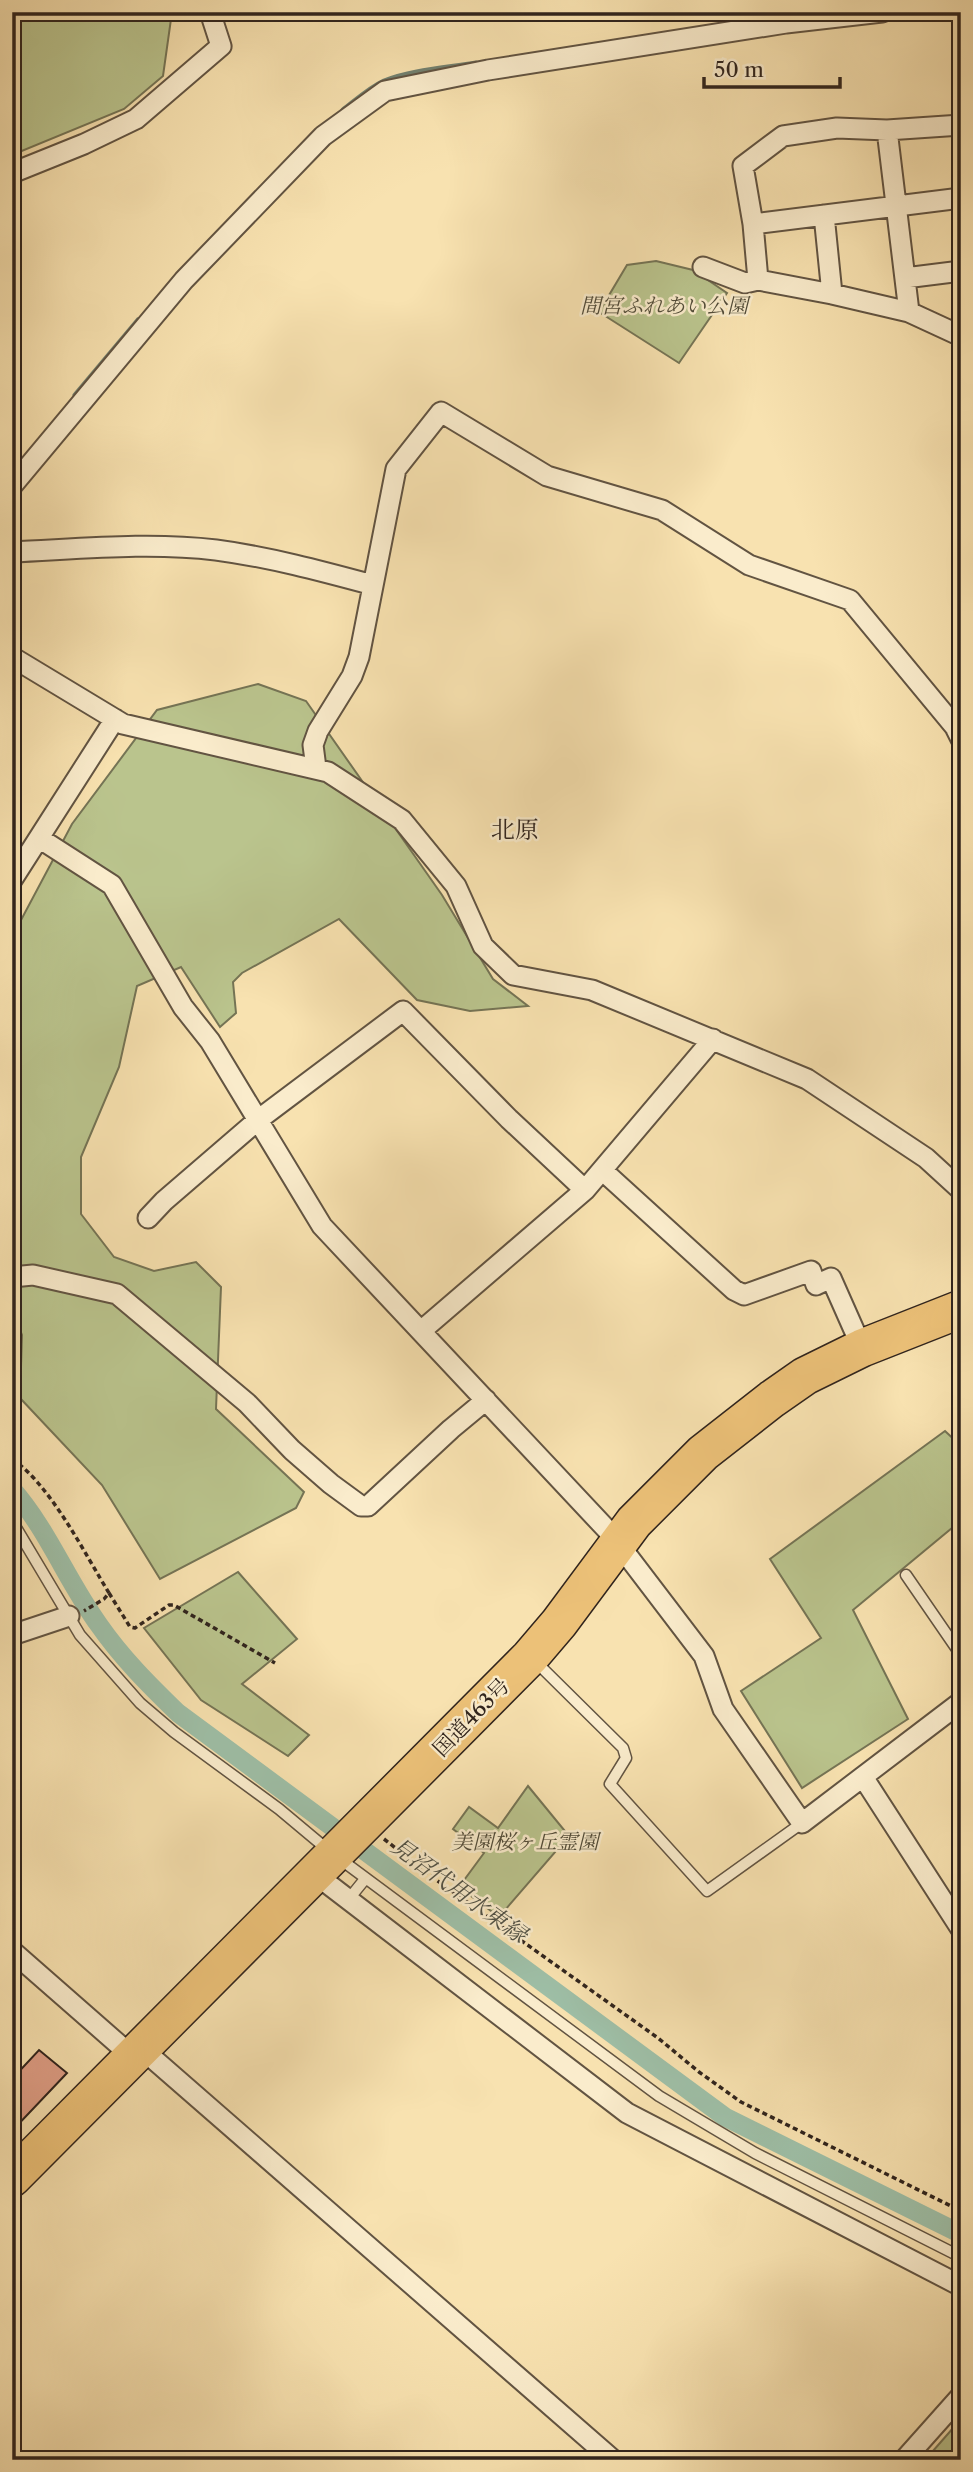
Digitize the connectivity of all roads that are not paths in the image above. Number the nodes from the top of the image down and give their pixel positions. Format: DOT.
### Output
graph roads {
  1 [pos="210,12"];
  2 [pos="882,12"];
  3 [pos="961,125"];
  4 [pos="887,130"];
  5 [pos="12,173"];
  6 [pos="961,198"];
  7 [pos="897,206"];
  8 [pos="824,215"];
  9 [pos="752,224"];
  10 [pos="703,267"];
  11 [pos="961,271"];
  12 [pos="905,278"];
  13 [pos="758,280"];
  14 [pos="832,294"];
  15 [pos="909,312"];
  16 [pos="961,336"];
  17 [pos="12,486"];
  18 [pos="12,552"];
  19 [pos="373,585"];
  20 [pos="12,657"];
  21 [pos="115,719"];
  22 [pos="961,739"];
  23 [pos="316,768"];
  24 [pos="39,838"];
  25 [pos="12,880"];
  26 [pos="713,1040"];
  27 [pos="258,1120"];
  28 [pos="603,1170"];
  29 [pos="586,1190"];
  30 [pos="961,1190"];
  31 [pos="148,1218"];
  32 [pos="12,1277"];
  33 [pos="961,1309"];
  34 [pos="421,1331"];
  35 [pos="862,1348"];
  36 [pos="486,1400"];
  37 [pos="12,1521"];
  38 [pos="618,1542"];
  39 [pos="906,1575"];
  40 [pos="73,1616"];
  41 [pos="12,1635"];
  42 [pos="961,1655"];
  43 [pos="530,1657"];
  44 [pos="961,1702"];
  45 [pos="863,1777"];
  46 [pos="802,1823"];
  47 [pos="346,1848"];
  48 [pos="365,1880"];
  49 [pos="348,1900"];
  50 [pos="961,1929"];
  51 [pos="12,1951"];
  52 [pos="137,2053"];
  53 [pos="12,2178"];
  54 [pos="961,2257"];
  55 [pos="961,2286"];
  56 [pos="961,2396"];
  57 [pos="613,2460"];
  58 [pos="904,2460"];
  1 -- 5 [label="street"];
  2 -- 17 [label="street"];
  3 -- 4 [label="street"];
  4 -- 7 [label="street"];
  4 -- 9 [label="street"];
  6 -- 7 [label="street"];
  7 -- 8 [label="street"];
  7 -- 12 [label="street"];
  8 -- 9 [label="street"];
  8 -- 14 [label="street"];
  9 -- 13 [label="street"];
  10 -- 13 [label="street"];
  11 -- 12 [label="street"];
  12 -- 15 [label="street"];
  13 -- 14 [label="street"];
  14 -- 15 [label="street"];
  15 -- 16 [label="street"];
  18 -- 19 [label="street"];
  19 -- 22 [label="street"];
  19 -- 23 [label="street"];
  20 -- 21 [label="street"];
  21 -- 23 [label="street"];
  21 -- 24 [label="street"];
  23 -- 26 [label="street"];
  24 -- 25 [label="street"];
  24 -- 27 [label="street"];
  26 -- 28 [label="street"];
  26 -- 30 [label="street"];
  27 -- 29 [label="street"];
  27 -- 31 [label="street"];
  27 -- 34 [label="street"];
  28 -- 29 [label="street"];
  28 -- 35 [label="street"];
  29 -- 34 [label="street"];
  32 -- 36 [label="street"];
  33 -- 35 [label="highway, 国道463号"];
  34 -- 36 [label="street"];
  35 -- 38 [label="highway, 国道463号"];
  36 -- 38 [label="street"];
  37 -- 40 [label="lane"];
  38 -- 43 [label="highway, 国道463号"];
  38 -- 46 [label="street"];
  39 -- 42 [label="lane"];
  40 -- 41 [label="street"];
  40 -- 47 [label="lane"];
  43 -- 46 [label="lane"];
  43 -- 47 [label="highway, 国道463号"];
  44 -- 45 [label="street"];
  45 -- 46 [label="street"];
  45 -- 50 [label="street"];
  47 -- 48 [label="lane"];
  47 -- 49 [label="street"];
  47 -- 52 [label="highway, 国道463号"];
  48 -- 49 [label="lane"];
  48 -- 54 [label="lane"];
  49 -- 55 [label="street"];
  51 -- 52 [label="street"];
  52 -- 53 [label="highway, 国道463号"];
  52 -- 57 [label="street"];
  56 -- 58 [label="street"];
}
